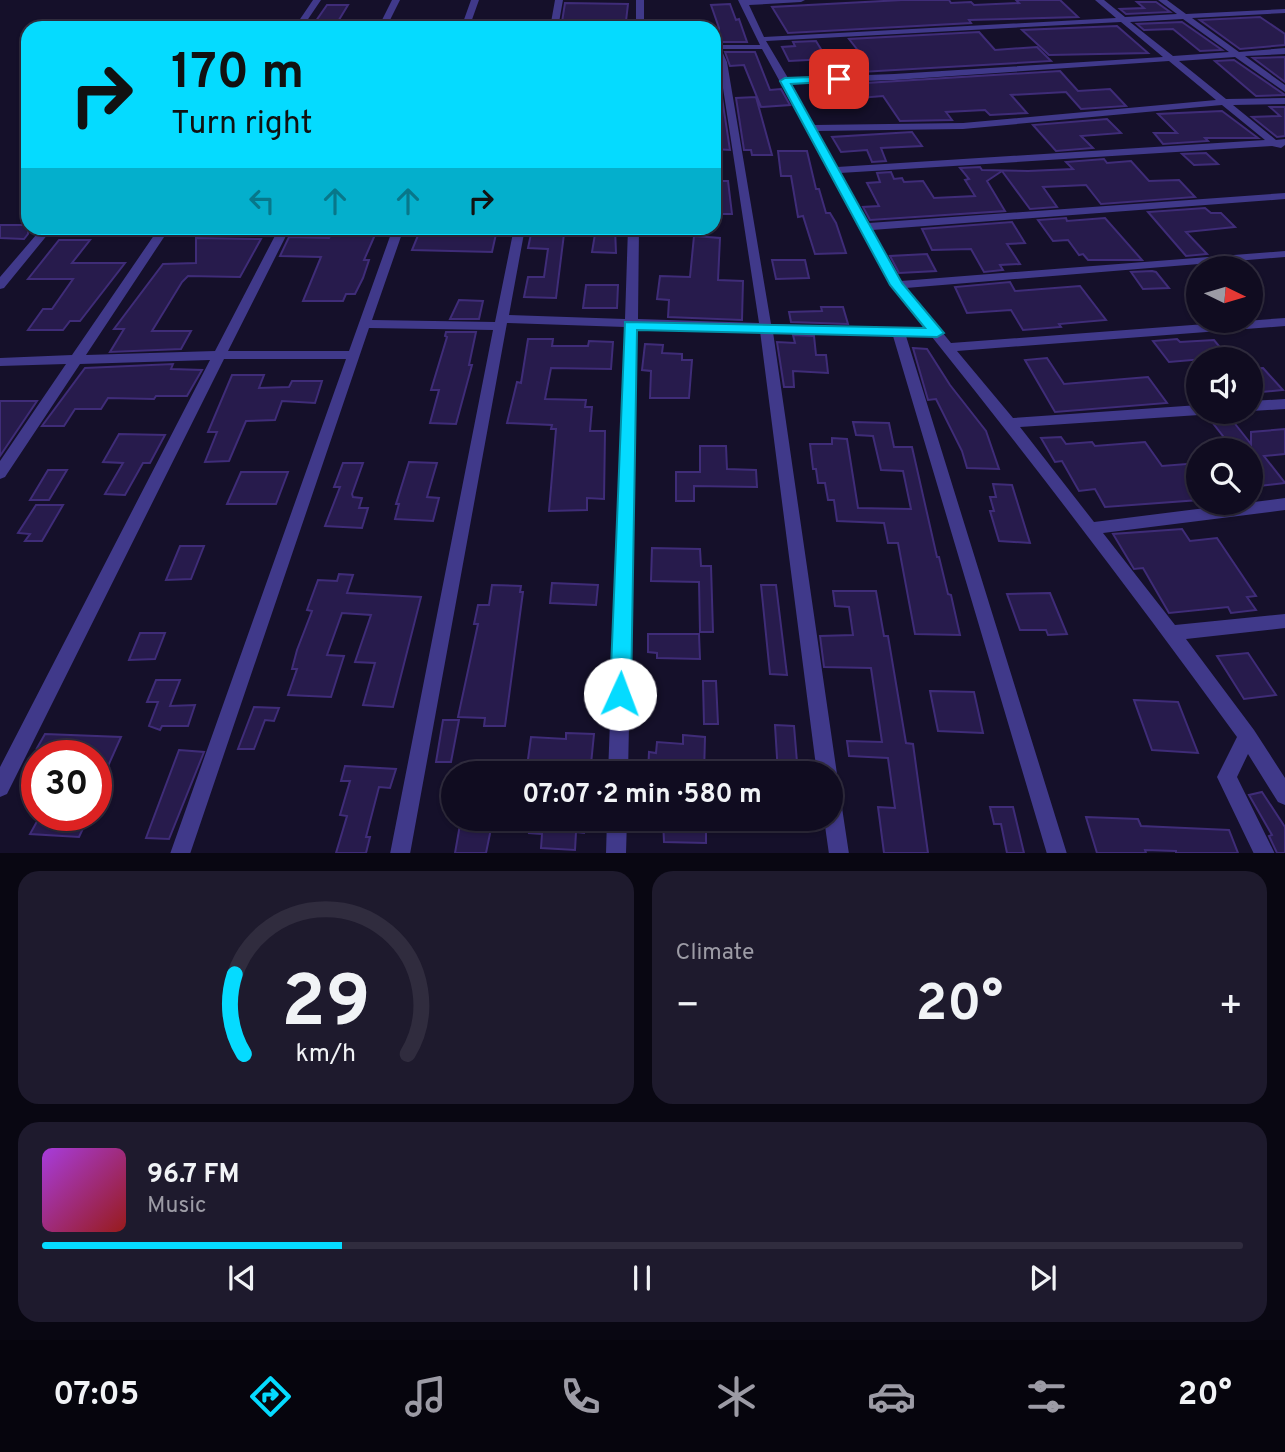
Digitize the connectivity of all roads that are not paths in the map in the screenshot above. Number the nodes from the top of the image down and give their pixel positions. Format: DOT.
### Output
graph roads {
  1 [pos="317,0"];
  2 [pos="396,0"];
  3 [pos="475,0"];
  4 [pos="559,0"];
  5 [pos="640,0"];
  6 [pos="802,0"];
  7 [pos="1099,0"];
  8 [pos="1162,0"];
  9 [pos="743,1"];
  10 [pos="1285,11"];
  11 [pos="1186,15"];
  12 [pos="1122,18"];
  13 [pos="303,21"];
  14 [pos="386,21"];
  15 [pos="468,21"];
  16 [pos="555,21"];
  17 [pos="640,21"];
  18 [pos="764,43"];
  19 [pos="721,47"];
  20 [pos="1285,51"];
  21 [pos="1238,54"];
  22 [pos="721,58"];
  23 [pos="1172,60"];
  24 [pos="785,81"];
  25 [pos="1285,89"];
  26 [pos="1285,101"];
  27 [pos="1226,102"];
  28 [pos="810,128"];
  29 [pos="1280,142"];
  30 [pos="1285,151"];
  31 [pos="833,170"];
  32 [pos="1285,196"];
  33 [pos="864,227"];
  34 [pos="41,235"];
  35 [pos="159,235"];
  36 [pos="281,235"];
  37 [pos="396,235"];
  38 [pos="518,235"];
  39 [pos="634,235"];
  40 [pos="1285,254"];
  41 [pos="0,285"];
  42 [pos="897,285"];
  43 [pos="501,323"];
  44 [pos="1285,323"];
  45 [pos="364,324"];
  46 [pos="630,325"];
  47 [pos="766,329"];
  48 [pos="898,331"];
  49 [pos="937,333"];
  50 [pos="948,347"];
  51 [pos="221,355"];
  52 [pos="353,355"];
  53 [pos="75,360"];
  54 [pos="0,362"];
  55 [pos="1285,404"];
  56 [pos="1263,405"];
  57 [pos="1186,411"];
  58 [pos="1009,423"];
  59 [pos="0,473"];
  60 [pos="1285,504"];
  61 [pos="1090,528"];
  62 [pos="1285,621"];
  63 [pos="1171,633"];
  64 [pos="1247,736"];
  65 [pos="618,761"];
  66 [pos="825,761"];
  67 [pos="0,787"];
  68 [pos="1285,795"];
  69 [pos="617,831"];
  70 [pos="835,831"];
  71 [pos="180,853"];
  72 [pos="400,853"];
  73 [pos="616,853"];
  74 [pos="838,853"];
  75 [pos="1056,853"];
  76 [pos="1265,853"];
  1 -- 13 [label="street"];
  2 -- 14 [label="street"];
  3 -- 15 [label="street"];
  4 -- 16 [label="street"];
  5 -- 17 [label="street"];
  6 -- 9 [label="street"];
  7 -- 12 [label="street"];
  8 -- 11 [label="street"];
  9 -- 18 [label="street"];
  10 -- 11 [label="street"];
  11 -- 12 [label="street"];
  11 -- 21 [label="street"];
  12 -- 18 [label="street"];
  12 -- 23 [label="street"];
  18 -- 19 [label="street"];
  18 -- 24 [label="street"];
  20 -- 21 [label="street"];
  21 -- 23 [label="street"];
  21 -- 25 [label="street"];
  22 -- 47 [label="street"];
  23 -- 24 [label="street"];
  23 -- 27 [label="street"];
  24 -- 28 [label="street"];
  26 -- 27 [label="street"];
  27 -- 28 [label="street"];
  27 -- 29 [label="street"];
  28 -- 31 [label="street"];
  29 -- 30 [label="street"];
  29 -- 31 [label="street"];
  31 -- 33 [label="street"];
  32 -- 33 [label="street"];
  33 -- 42 [label="street"];
  34 -- 41 [label="street"];
  35 -- 53 [label="street"];
  36 -- 51 [label="street"];
  37 -- 45 [label="street"];
  38 -- 43 [label="street"];
  39 -- 46 [label="street"];
  40 -- 42 [label="street"];
  42 -- 49 [label="street"];
  43 -- 45 [label="street"];
  43 -- 46 [label="street"];
  43 -- 72 [label="street"];
  44 -- 50 [label="street"];
  45 -- 52 [label="street"];
  46 -- 47 [label="street"];
  46 -- 65 [label="street"];
  47 -- 48 [label="street"];
  47 -- 66 [label="street"];
  48 -- 49 [label="street"];
  48 -- 75 [label="street"];
  49 -- 50 [label="street"];
  50 -- 58 [label="street"];
  51 -- 52 [label="street"];
  51 -- 53 [label="street"];
  51 -- 67 [label="street"];
  52 -- 71 [label="street"];
  53 -- 54 [label="street"];
  53 -- 59 [label="street"];
  55 -- 56 [label="street"];
  57 -- 58 [label="street"];
  58 -- 61 [label="street"];
  60 -- 61 [label="street"];
  61 -- 63 [label="street"];
  62 -- 63 [label="street"];
  63 -- 64 [label="street"];
  64 -- 68 [label="street"];
  64 -- 76 [label="street"];
  69 -- 73 [label="street"];
  70 -- 74 [label="street"];
}
